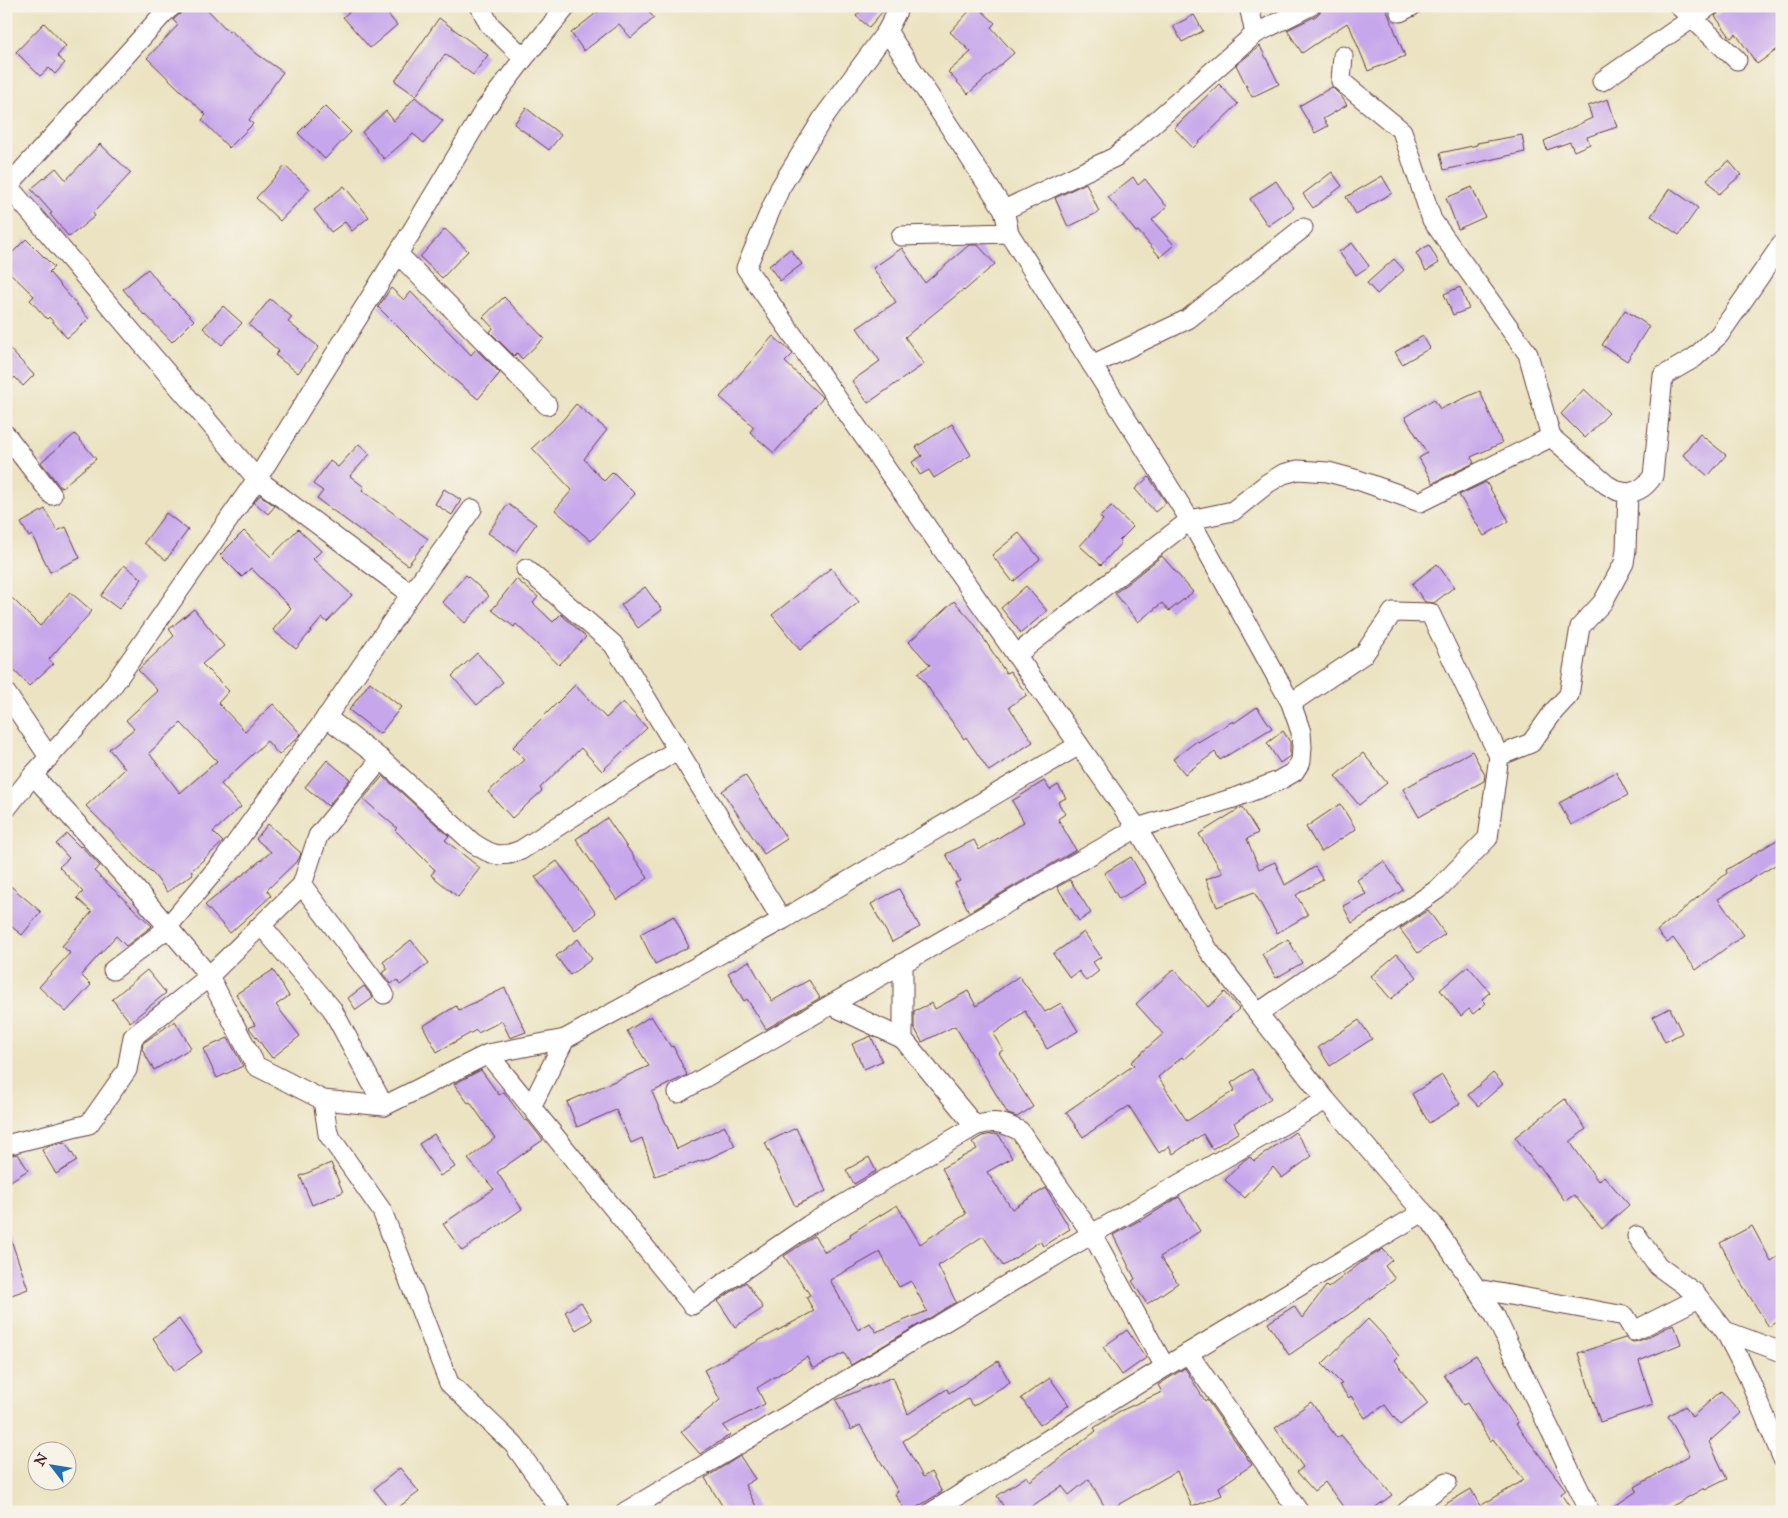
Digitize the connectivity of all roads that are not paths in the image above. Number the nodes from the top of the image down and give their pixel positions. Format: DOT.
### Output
graph roads {
  1 [pos="480,6"];
  2 [pos="567,6"];
  3 [pos="1248,6"];
  4 [pos="1310,6"];
  5 [pos="1710,6"];
  6 [pos="897,8"];
  7 [pos="164,9"];
  8 [pos="1686,12"];
  9 [pos="887,31"];
  10 [pos="1255,34"];
  11 [pos="1343,56"];
  12 [pos="524,58"];
  13 [pos="1737,60"];
  14 [pos="1602,81"];
  15 [pos="7,186"];
  16 [pos="1004,210"];
  17 [pos="1303,228"];
  18 [pos="1009,233"];
  19 [pos="901,236"];
  20 [pos="1782,244"];
  21 [pos="398,254"];
  22 [pos="1092,365"];
  23 [pos="547,405"];
  24 [pos="6,435"];
  25 [pos="1551,437"];
  26 [pos="257,479"];
  27 [pos="1628,493"];
  28 [pos="52,495"];
  29 [pos="472,509"];
  30 [pos="1190,520"];
  31 [pos="526,569"];
  32 [pos="411,594"];
  33 [pos="1016,655"];
  34 [pos="6,693"];
  35 [pos="1291,703"];
  36 [pos="326,717"];
  37 [pos="1079,745"];
  38 [pos="678,749"];
  39 [pos="1499,756"];
  40 [pos="50,757"];
  41 [pos="382,759"];
  42 [pos="33,775"];
  43 [pos="6,809"];
  44 [pos="1137,828"];
  45 [pos="302,885"];
  46 [pos="782,920"];
  47 [pos="262,924"];
  48 [pos="168,926"];
  49 [pos="904,963"];
  50 [pos="113,970"];
  51 [pos="209,976"];
  52 [pos="384,994"];
  53 [pos="831,1005"];
  54 [pos="1258,1013"];
  55 [pos="903,1038"];
  56 [pos="565,1039"];
  57 [pos="488,1054"];
  58 [pos="678,1093"];
  59 [pos="323,1100"];
  60 [pos="1326,1100"];
  61 [pos="384,1106"];
  62 [pos="531,1107"];
  63 [pos="975,1126"];
  64 [pos="6,1145"];
  65 [pos="1423,1212"];
  66 [pos="1092,1234"];
  67 [pos="1636,1236"];
  68 [pos="1477,1289"];
  69 [pos="1699,1298"];
  70 [pos="1725,1331"];
  71 [pos="1782,1352"];
  72 [pos="1188,1353"];
  73 [pos="1165,1367"];
  74 [pos="1782,1457"];
  75 [pos="1447,1482"];
  76 [pos="942,1509"];
  77 [pos="562,1512"];
  78 [pos="625,1512"];
  79 [pos="1300,1512"];
  80 [pos="1406,1512"];
  81 [pos="1590,1512"];
  1 -- 12 [label="street"];
  2 -- 12 [label="street"];
  3 -- 10 [label="street"];
  4 -- 10 [label="street"];
  5 -- 8 [label="street"];
  6 -- 9 [label="street"];
  7 -- 15 [label="street"];
  8 -- 13 [label="street"];
  8 -- 14 [label="street"];
  9 -- 16 [label="street"];
  9 -- 33 [label="street"];
  10 -- 16 [label="street"];
  11 -- 25 [label="street"];
  12 -- 21 [label="street"];
  15 -- 26 [label="street"];
  16 -- 18 [label="street"];
  17 -- 22 [label="street"];
  18 -- 19 [label="street"];
  18 -- 22 [label="street"];
  20 -- 27 [label="street"];
  21 -- 23 [label="street"];
  21 -- 26 [label="street"];
  22 -- 30 [label="street"];
  24 -- 28 [label="street"];
  25 -- 27 [label="street"];
  25 -- 30 [label="street"];
  26 -- 32 [label="street"];
  26 -- 40 [label="street"];
  27 -- 39 [label="street"];
  29 -- 32 [label="street"];
  30 -- 33 [label="street"];
  30 -- 35 [label="street"];
  31 -- 38 [label="street"];
  32 -- 36 [label="street"];
  33 -- 37 [label="street"];
  34 -- 40 [label="street"];
  35 -- 39 [label="street"];
  35 -- 44 [label="street"];
  36 -- 41 [label="street"];
  36 -- 48 [label="street"];
  37 -- 44 [label="street"];
  37 -- 46 [label="street"];
  38 -- 41 [label="street"];
  38 -- 46 [label="street"];
  39 -- 54 [label="street"];
  40 -- 42 [label="street"];
  41 -- 45 [label="street"];
  42 -- 43 [label="street"];
  42 -- 48 [label="street"];
  44 -- 49 [label="street"];
  44 -- 54 [label="street"];
  45 -- 47 [label="street"];
  45 -- 52 [label="street"];
  46 -- 56 [label="street"];
  47 -- 51 [label="street"];
  47 -- 61 [label="street"];
  48 -- 50 [label="street"];
  48 -- 51 [label="street"];
  49 -- 53 [label="street"];
  49 -- 55 [label="street"];
  51 -- 59 [label="street"];
  51 -- 64 [label="street"];
  53 -- 55 [label="street"];
  53 -- 58 [label="street"];
  54 -- 60 [label="street"];
  55 -- 63 [label="street"];
  56 -- 57 [label="street"];
  56 -- 62 [label="street"];
  57 -- 61 [label="street"];
  57 -- 62 [label="street"];
  59 -- 61 [label="street"];
  59 -- 77 [label="street"];
  60 -- 65 [label="street"];
  60 -- 66 [label="street"];
  62 -- 63 [label="street"];
  63 -- 66 [label="street"];
  65 -- 68 [label="street"];
  65 -- 72 [label="street"];
  66 -- 73 [label="street"];
  66 -- 78 [label="street"];
  67 -- 69 [label="street"];
  68 -- 69 [label="street"];
  68 -- 81 [label="street"];
  69 -- 70 [label="street"];
  70 -- 71 [label="street"];
  70 -- 74 [label="street"];
  72 -- 73 [label="street"];
  72 -- 79 [label="street"];
  73 -- 76 [label="street"];
  75 -- 80 [label="street"];
}
